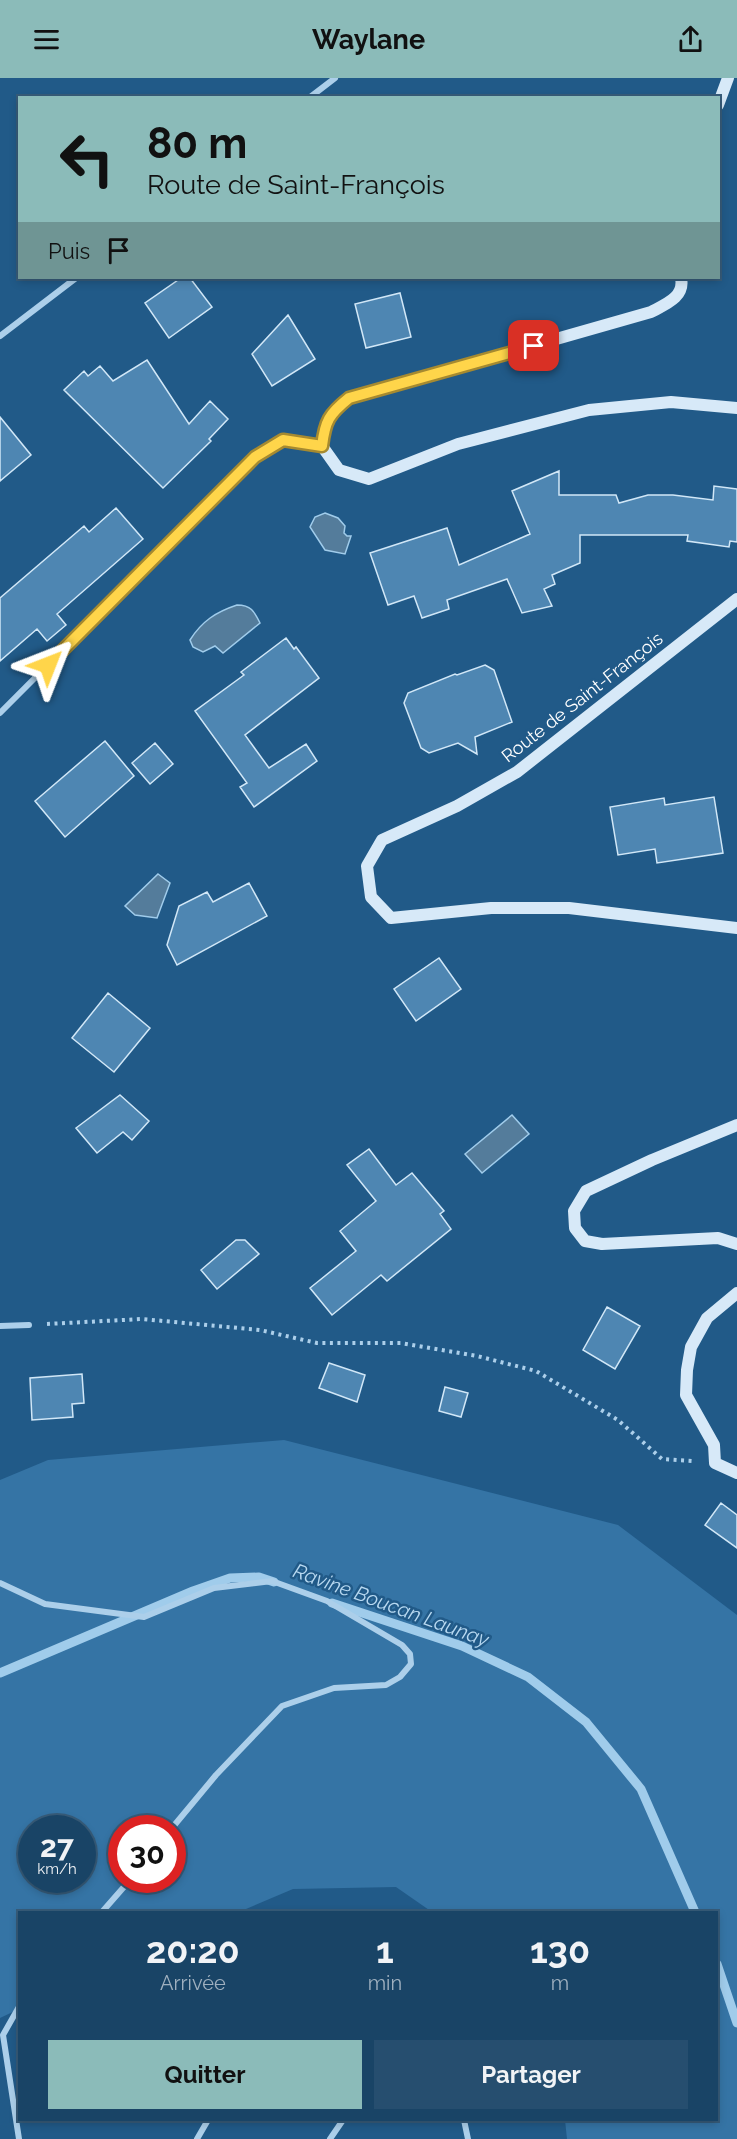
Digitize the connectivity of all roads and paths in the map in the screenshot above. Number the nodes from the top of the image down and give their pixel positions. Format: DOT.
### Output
graph roads {
  1 [pos="335,78"];
  2 [pos="728,78"];
  3 [pos="312,96"];
  4 [pos="720,100"];
  5 [pos="74,279"];
  6 [pos="681,279"];
  7 [pos="0,336"];
  8 [pos="737,408"];
  9 [pos="322,446"];
  10 [pos="737,599"];
  11 [pos="0,713"];
  12 [pos="737,928"];
  13 [pos="737,1125"];
  14 [pos="737,1244"];
  15 [pos="737,1293"];
  16 [pos="29,1325"];
  17 [pos="0,1326"];
  18 [pos="715,1463"];
  19 [pos="737,1473"];
  20 [pos="0,1583"];
  21 [pos="183,1815"];
  22 [pos="119,1893"];
  23 [pos="103,1911"];
  24 [pos="18,2009"];
  25 [pos="207,2121"];
  26 [pos="342,2121"];
  27 [pos="464,2121"];
  28 [pos="19,2139"];
  29 [pos="197,2139"];
  30 [pos="330,2139"];
  31 [pos="468,2139"];
  1 -- 3 [label="street"];
  2 -- 4 [label="main road"];
  5 -- 7 [label="street"];
  6 -- 9 [label="main road"];
  8 -- 9 [label="main road"];
  9 -- 11 [label="street"];
  10 -- 12 [label="main road, Route de Saint-François"];
  13 -- 14 [label="main road"];
  15 -- 18 [label="main road"];
  16 -- 17 [label="street"];
  16 -- 18 [label="path"];
  18 -- 19 [label="main road"];
  20 -- 21 [label="street"];
  22 -- 23 [label="street"];
  24 -- 28 [label="street"];
  25 -- 29 [label="street"];
  26 -- 30 [label="street"];
  27 -- 31 [label="street"];
}
